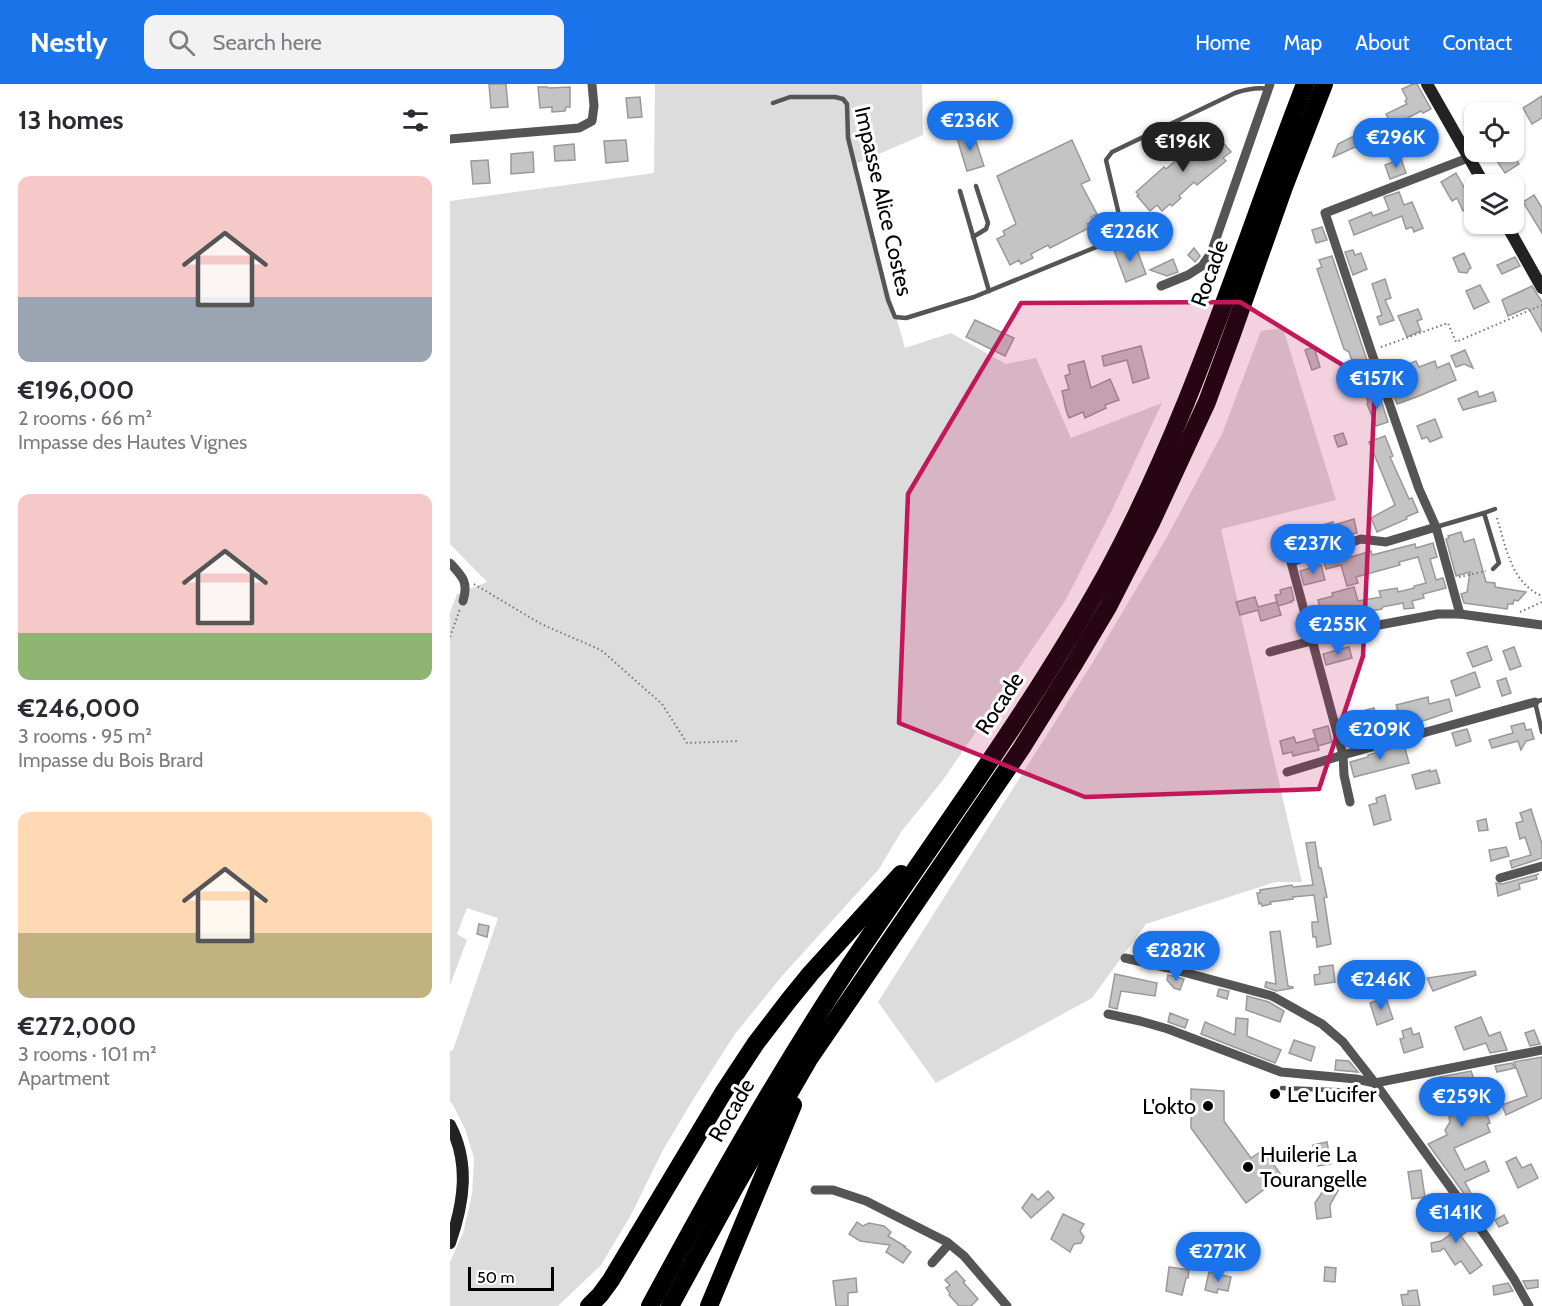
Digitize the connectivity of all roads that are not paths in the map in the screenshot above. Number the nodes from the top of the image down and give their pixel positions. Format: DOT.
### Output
graph roads {
  1 [pos="592,84"];
  2 [pos="1305,84"];
  3 [pos="1324,84"];
  4 [pos="1426,84"];
  5 [pos="1270,87"];
  6 [pos="773,104"];
  7 [pos="450,139"];
  8 [pos="1464,151"];
  9 [pos="1464,160"];
  10 [pos="976,186"];
  11 [pos="960,191"];
  12 [pos="1512,234"];
  13 [pos="973,237"];
  14 [pos="1161,286"];
  15 [pos="1542,288"];
  16 [pos="988,291"];
  17 [pos="1495,509"];
  18 [pos="1484,513"];
  19 [pos="1436,527"];
  20 [pos="450,563"];
  21 [pos="1492,569"];
  22 [pos="463,601"];
  23 [pos="1460,615"];
  24 [pos="1542,625"];
  25 [pos="1311,641"];
  26 [pos="1270,652"];
  27 [pos="1538,701"];
  28 [pos="1542,732"];
  29 [pos="1343,755"];
  30 [pos="1287,772"];
  31 [pos="1350,802"];
  32 [pos="942,832"];
  33 [pos="1542,866"];
  34 [pos="1500,878"];
  35 [pos="1125,958"];
  36 [pos="1108,1014"];
  37 [pos="1542,1050"];
  38 [pos="809,1059"];
  39 [pos="1282,1088"];
  40 [pos="1378,1088"];
  41 [pos="450,1125"];
  42 [pos="815,1190"];
  43 [pos="450,1243"];
  44 [pos="950,1244"];
  45 [pos="932,1263"];
  46 [pos="589,1306"];
  47 [pos="650,1306"];
  48 [pos="670,1306"];
  49 [pos="709,1306"];
  50 [pos="1007,1306"];
  51 [pos="1528,1306"];
  1 -- 7 [label="street"];
  2 -- 32 [label="highway, Rocade"];
  3 -- 38 [label="highway"];
  4 -- 8 [label="main road"];
  5 -- 14 [label="street"];
  5 -- 16 [label="lane, Impasse Alice Costes"];
  6 -- 16 [label="lane, Impasse Alice Costes"];
  9 -- 19 [label="street"];
  10 -- 13 [label="lane"];
  11 -- 13 [label="lane"];
  12 -- 15 [label="main road"];
  13 -- 16 [label="lane"];
  17 -- 18 [label="lane"];
  18 -- 19 [label="lane"];
  18 -- 21 [label="lane"];
  19 -- 23 [label="street"];
  19 -- 25 [label="street"];
  20 -- 22 [label="street"];
  23 -- 24 [label="street"];
  23 -- 25 [label="street"];
  25 -- 26 [label="street"];
  25 -- 29 [label="street"];
  27 -- 28 [label="lane"];
  27 -- 29 [label="street"];
  29 -- 30 [label="street"];
  29 -- 31 [label="street"];
  32 -- 46 [label="highway"];
  32 -- 47 [label="highway, Rocade"];
  33 -- 34 [label="street"];
  35 -- 40 [label="street"];
  36 -- 40 [label="street"];
  37 -- 40 [label="street"];
  38 -- 48 [label="highway"];
  38 -- 49 [label="highway"];
  39 -- 40 [label="lane"];
  40 -- 51 [label="street"];
  41 -- 43 [label="main road"];
  42 -- 44 [label="street"];
  44 -- 45 [label="street"];
  44 -- 50 [label="street"];
}
